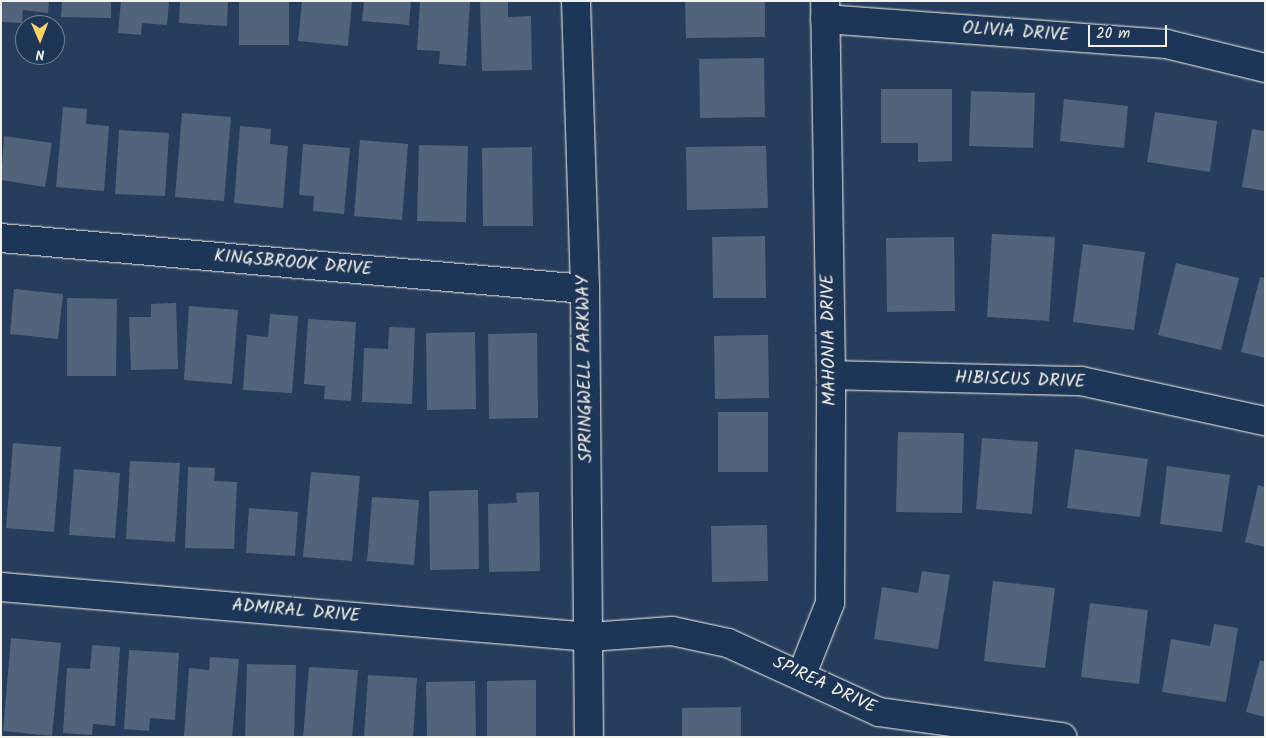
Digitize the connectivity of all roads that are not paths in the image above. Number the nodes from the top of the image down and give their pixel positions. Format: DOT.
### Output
graph roads {
  1 [pos="576,1"];
  2 [pos="825,10"];
  3 [pos="1265,68"];
  4 [pos="1,238"];
  5 [pos="584,289"];
  6 [pos="831,375"];
  7 [pos="1265,421"];
  8 [pos="1,587"];
  9 [pos="590,637"];
  10 [pos="802,674"];
  11 [pos="589,737"];
  12 [pos="1062,737"];
  1 -- 5 [label="street, SPRINGWELL PARKWAY"];
  2 -- 3 [label="street, OLIVIA DRIVE"];
  2 -- 6 [label="street, MAHONIA DRIVE"];
  4 -- 5 [label="street, KINGSBROOK DRIVE"];
  5 -- 9 [label="street, SPRINGWELL PARKWAY"];
  6 -- 7 [label="street, HIBISCUS DRIVE"];
  6 -- 10 [label="street, MAHONIA DRIVE"];
  8 -- 9 [label="street, ADMIRAL DRIVE"];
  9 -- 10 [label="street, SPIREA DRIVE"];
  9 -- 11 [label="street, SPRINGWELL PARKWAY"];
  10 -- 12 [label="street, SPIREA DRIVE"];
}
